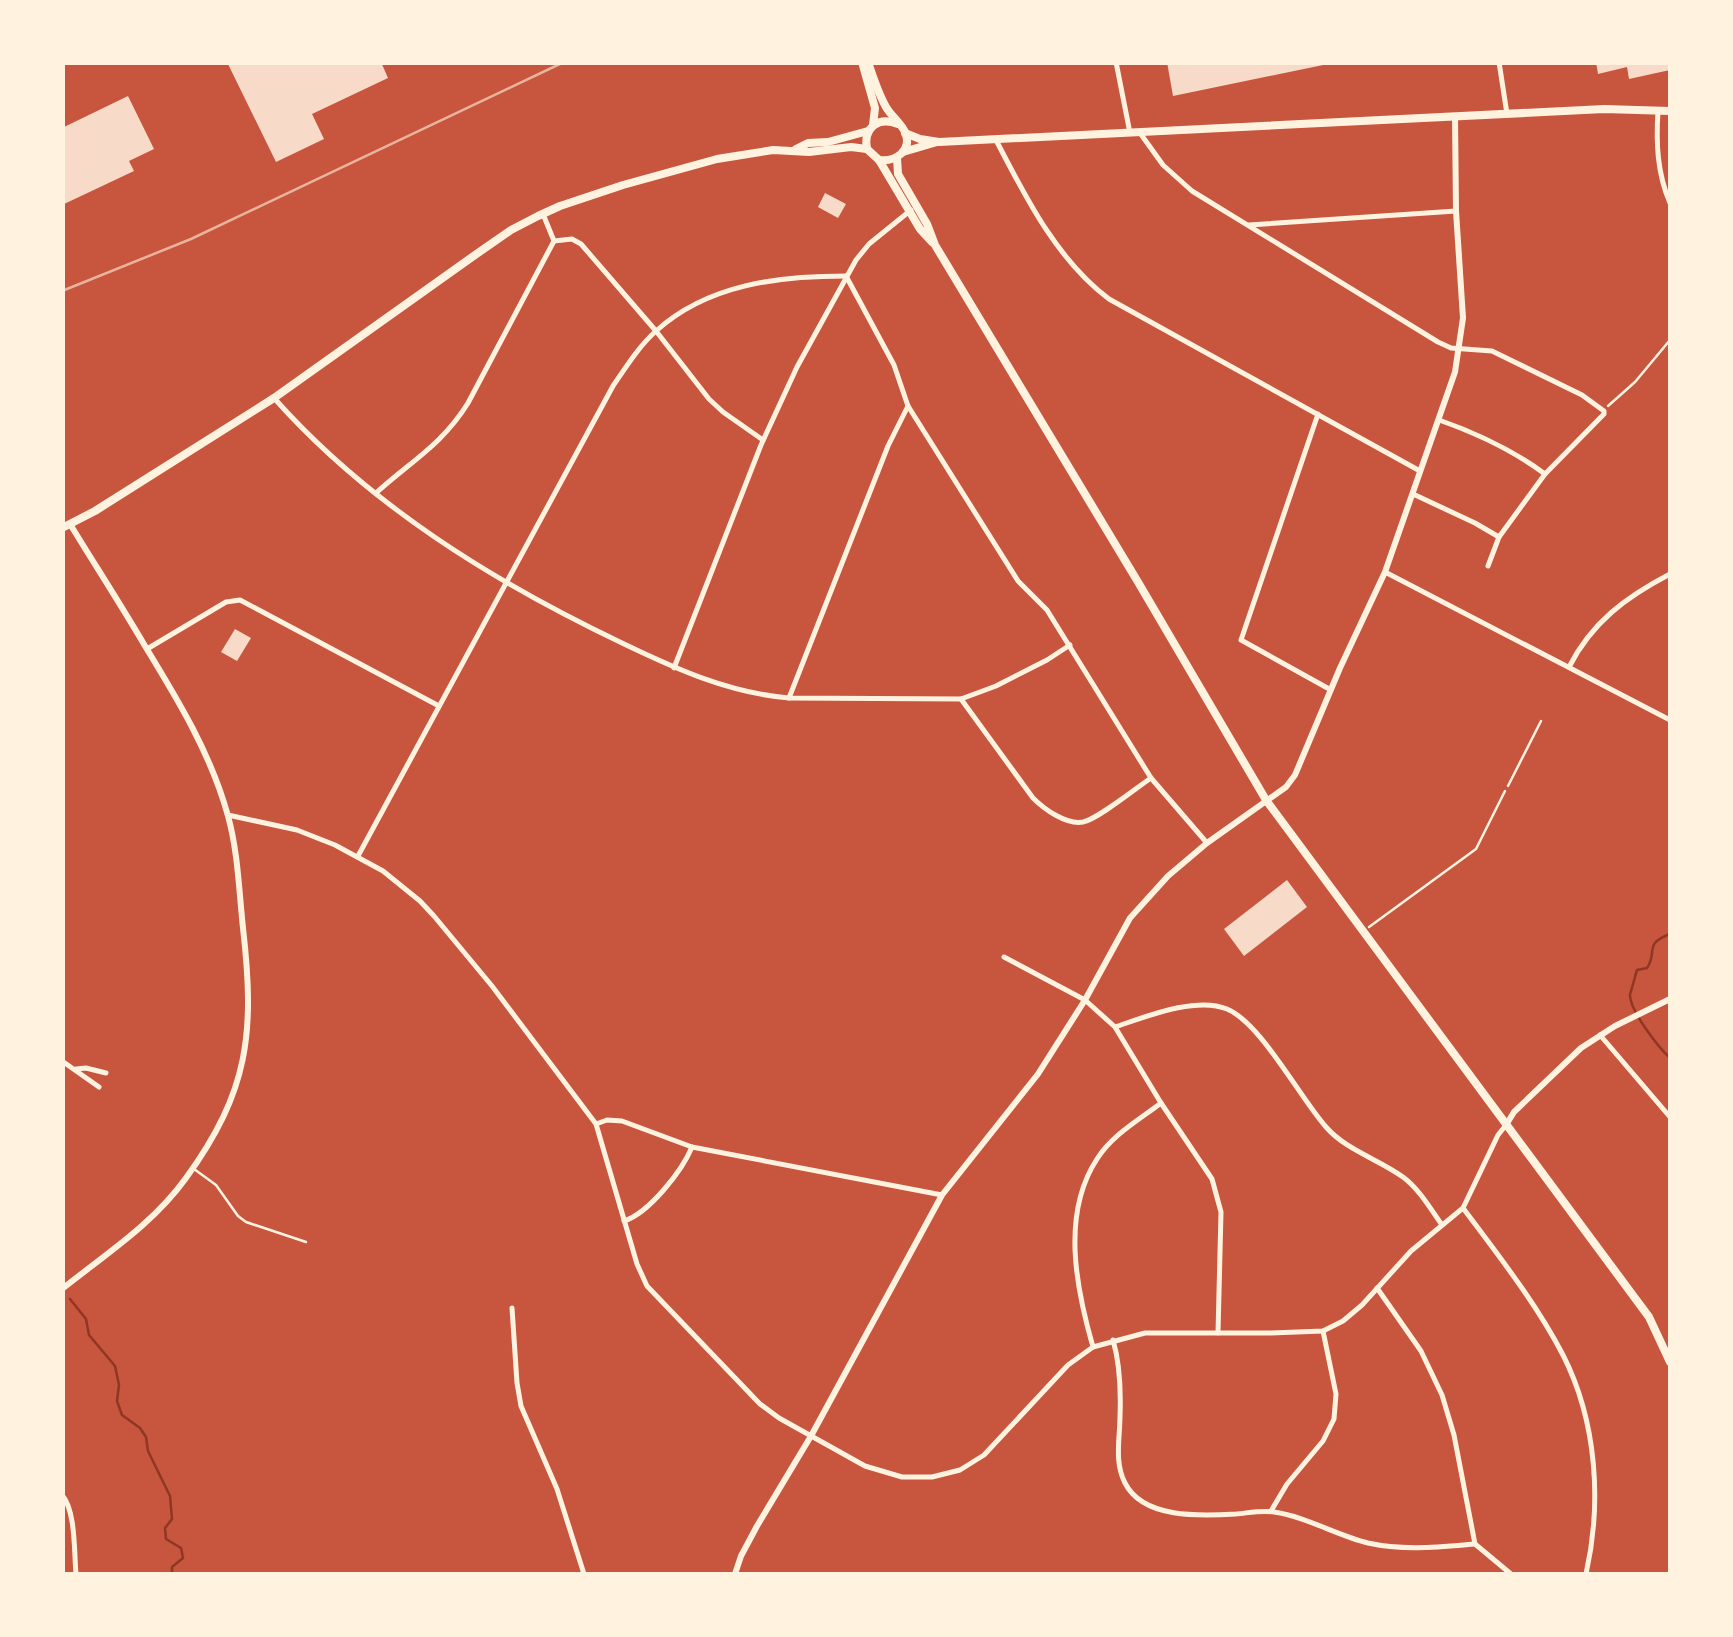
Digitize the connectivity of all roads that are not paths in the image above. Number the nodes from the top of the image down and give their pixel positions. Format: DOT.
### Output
graph roads {
  1 [pos="865,62"];
  2 [pos="1116,62"];
  3 [pos="1499,62"];
  4 [pos="1658,111"];
  5 [pos="1670,111"];
  6 [pos="1507,114"];
  7 [pos="1455,116"];
  8 [pos="898,124"];
  9 [pos="871,128"];
  10 [pos="905,133"];
  11 [pos="1135,133"];
  12 [pos="996,139"];
  13 [pos="939,142"];
  14 [pos="867,149"];
  15 [pos="793,150"];
  16 [pos="900,155"];
  17 [pos="879,160"];
  18 [pos="1670,202"];
  19 [pos="913,209"];
  20 [pos="1456,211"];
  21 [pos="543,214"];
  22 [pos="1248,226"];
  23 [pos="554,240"];
  24 [pos="846,276"];
  25 [pos="656,331"];
  26 [pos="1460,348"];
  27 [pos="274,398"];
  28 [pos="908,406"];
  29 [pos="1318,414"];
  30 [pos="1439,420"];
  31 [pos="764,440"];
  32 [pos="1420,471"];
  33 [pos="1545,474"];
  34 [pos="376,493"];
  35 [pos="1412,494"];
  36 [pos="66,526"];
  37 [pos="1499,537"];
  38 [pos="1488,566"];
  39 [pos="1385,572"];
  40 [pos="1670,574"];
  41 [pos="506,582"];
  42 [pos="1070,645"];
  43 [pos="147,649"];
  44 [pos="1569,667"];
  45 [pos="674,668"];
  46 [pos="1331,690"];
  47 [pos="789,698"];
  48 [pos="961,699"];
  49 [pos="440,706"];
  50 [pos="1670,720"];
  51 [pos="1542,721"];
  52 [pos="1151,778"];
  53 [pos="1508,786"];
  54 [pos="1266,800"];
  55 [pos="228,815"];
  56 [pos="1207,844"];
  57 [pos="358,856"];
  58 [pos="1004,957"];
  59 [pos="1085,1000"];
  60 [pos="1670,1000"];
  61 [pos="1114,1027"];
  62 [pos="1600,1035"];
  63 [pos="62,1062"];
  64 [pos="76,1069"];
  65 [pos="106,1074"];
  66 [pos="99,1087"];
  67 [pos="1161,1104"];
  68 [pos="1670,1116"];
  69 [pos="596,1124"];
  70 [pos="1506,1125"];
  71 [pos="692,1147"];
  72 [pos="193,1168"];
  73 [pos="942,1195"];
  74 [pos="1462,1208"];
  75 [pos="624,1221"];
  76 [pos="1442,1225"];
  77 [pos="306,1242"];
  78 [pos="1377,1288"];
  79 [pos="62,1289"];
  80 [pos="512,1308"];
  81 [pos="1323,1331"];
  82 [pos="1218,1333"];
  83 [pos="1113,1340"];
  84 [pos="1093,1347"];
  85 [pos="1670,1362"];
  86 [pos="811,1436"];
  87 [pos="62,1495"];
  88 [pos="1271,1511"];
  89 [pos="1475,1544"];
  90 [pos="76,1574"];
  91 [pos="584,1574"];
  92 [pos="735,1574"];
  93 [pos="1511,1574"];
  94 [pos="1586,1574"];
  1 -- 8 [label="main road"];
  1 -- 9 [label="main road"];
  2 -- 11 [label="street"];
  3 -- 6 [label="street"];
  4 -- 5 [label="main road"];
  4 -- 6 [label="main road"];
  4 -- 18 [label="street"];
  6 -- 7 [label="main road"];
  7 -- 11 [label="main road"];
  7 -- 20 [label="street"];
  8 -- 9 [label="main road"];
  8 -- 10 [label="main road"];
  9 -- 14 [label="main road"];
  9 -- 15 [label="main road"];
  10 -- 13 [label="main road"];
  10 -- 16 [label="main road"];
  11 -- 12 [label="main road"];
  11 -- 22 [label="street"];
  12 -- 13 [label="main road"];
  12 -- 29 [label="street"];
  13 -- 16 [label="main road"];
  14 -- 15 [label="main road"];
  14 -- 17 [label="main road"];
  15 -- 21 [label="main road"];
  16 -- 17 [label="main road"];
  16 -- 19 [label="main road"];
  17 -- 19 [label="main road"];
  19 -- 24 [label="street"];
  19 -- 54 [label="main road"];
  20 -- 22 [label="street"];
  20 -- 26 [label="street"];
  21 -- 23 [label="street"];
  21 -- 27 [label="main road"];
  22 -- 26 [label="street"];
  23 -- 25 [label="street"];
  23 -- 34 [label="street"];
  24 -- 25 [label="street"];
  24 -- 28 [label="street"];
  24 -- 31 [label="street"];
  25 -- 31 [label="street"];
  25 -- 41 [label="street"];
  26 -- 30 [label="street"];
  26 -- 33 [label="street"];
  27 -- 34 [label="street"];
  27 -- 36 [label="main road"];
  28 -- 42 [label="street"];
  28 -- 47 [label="street"];
  29 -- 32 [label="street"];
  29 -- 46 [label="street"];
  30 -- 32 [label="street"];
  30 -- 33 [label="street"];
  31 -- 45 [label="street"];
  32 -- 35 [label="street"];
  33 -- 37 [label="street"];
  34 -- 41 [label="street"];
  35 -- 37 [label="street"];
  35 -- 39 [label="street"];
  36 -- 43 [label="street"];
  37 -- 38 [label="street"];
  39 -- 44 [label="street"];
  39 -- 46 [label="street"];
  40 -- 44 [label="street"];
  41 -- 45 [label="street"];
  41 -- 49 [label="street"];
  42 -- 48 [label="street"];
  42 -- 52 [label="street"];
  43 -- 49 [label="street"];
  43 -- 55 [label="street"];
  44 -- 50 [label="street"];
  45 -- 47 [label="street"];
  46 -- 54 [label="street"];
  47 -- 48 [label="street"];
  48 -- 52 [label="street"];
  49 -- 57 [label="street"];
  51 -- 53 [label="lane"];
  52 -- 56 [label="street"];
  54 -- 56 [label="street"];
  54 -- 70 [label="main road"];
  55 -- 57 [label="street"];
  55 -- 72 [label="street"];
  56 -- 59 [label="street"];
  57 -- 69 [label="street"];
  58 -- 59 [label="street"];
  59 -- 61 [label="street"];
  59 -- 73 [label="street"];
  60 -- 62 [label="street"];
  61 -- 67 [label="street"];
  61 -- 76 [label="street"];
  62 -- 68 [label="street"];
  62 -- 70 [label="street"];
  63 -- 64 [label="street"];
  64 -- 65 [label="street"];
  64 -- 66 [label="street"];
  67 -- 82 [label="street"];
  67 -- 84 [label="street"];
  69 -- 71 [label="street"];
  69 -- 75 [label="street"];
  70 -- 74 [label="street"];
  70 -- 85 [label="main road"];
  71 -- 73 [label="street"];
  71 -- 75 [label="street"];
  72 -- 77 [label="lane"];
  72 -- 79 [label="street"];
  73 -- 86 [label="street"];
  74 -- 76 [label="street"];
  74 -- 94 [label="street"];
  75 -- 86 [label="street"];
  76 -- 78 [label="street"];
  78 -- 81 [label="street"];
  78 -- 89 [label="street"];
  80 -- 91 [label="street"];
  81 -- 82 [label="street"];
  81 -- 88 [label="street"];
  82 -- 83 [label="street"];
  83 -- 84 [label="street"];
  83 -- 88 [label="street"];
  84 -- 86 [label="street"];
  86 -- 92 [label="street"];
  87 -- 90 [label="street"];
  88 -- 89 [label="street"];
  89 -- 93 [label="street"];
}
